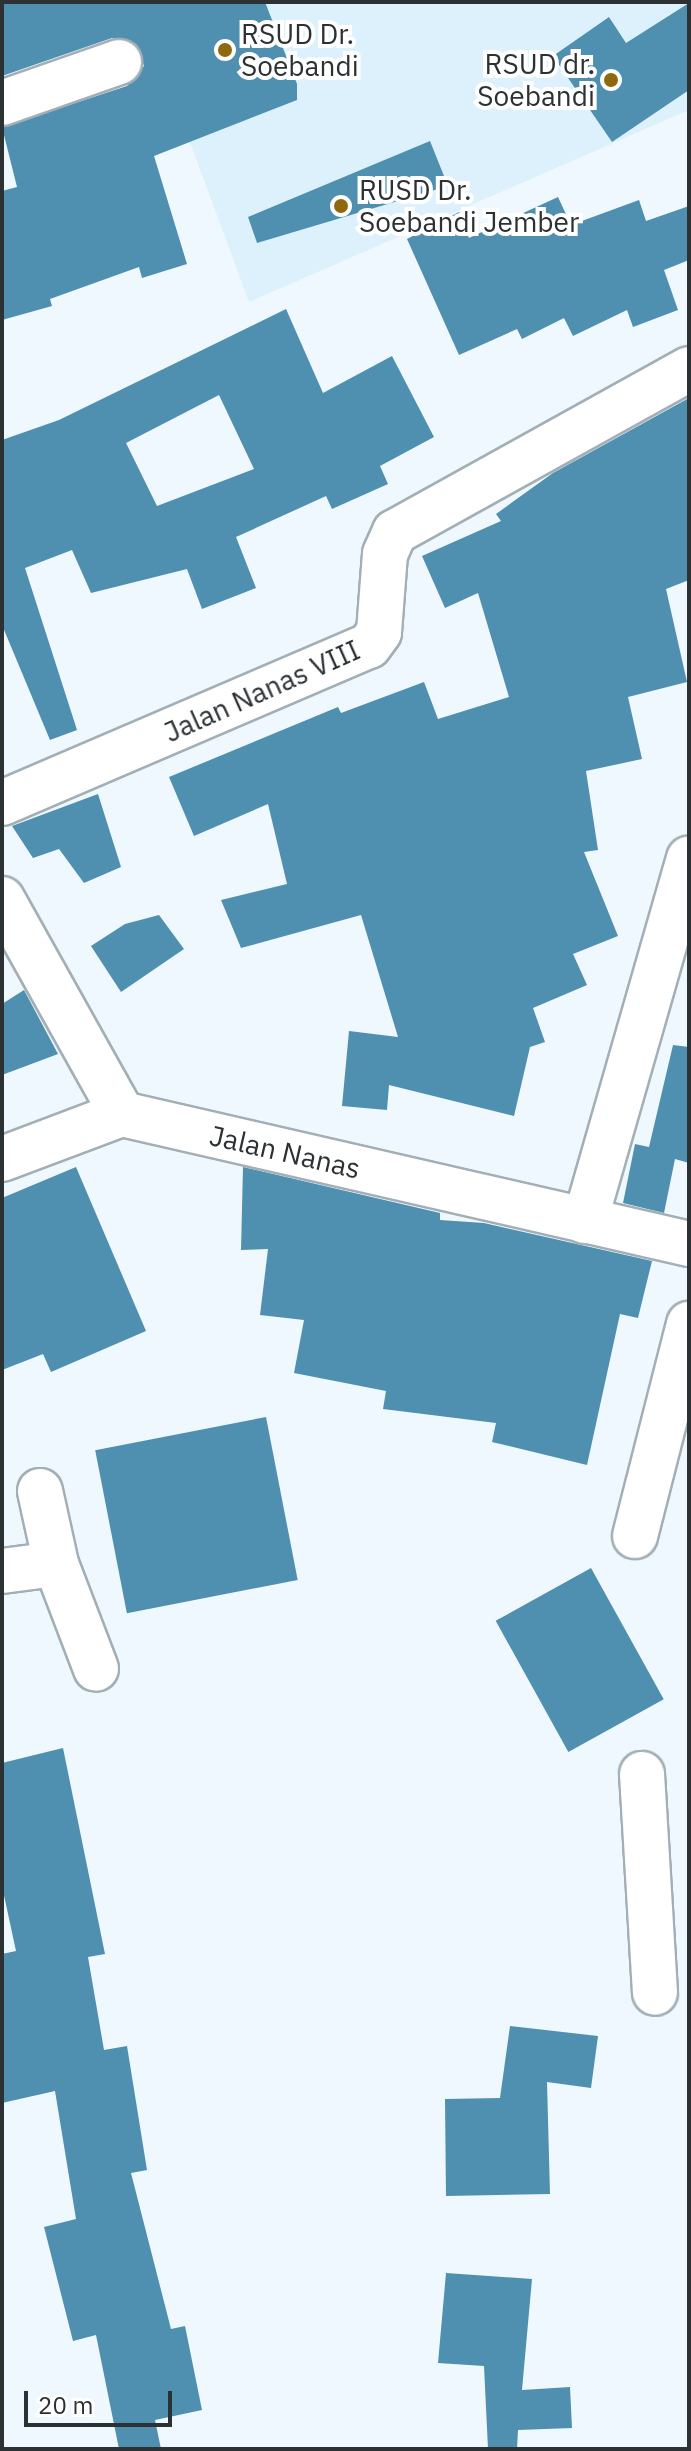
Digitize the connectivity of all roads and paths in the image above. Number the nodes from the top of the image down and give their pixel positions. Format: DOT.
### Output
graph roads {
  1 [pos="119,62"];
  2 [pos="2,103"];
  3 [pos="689,369"];
  4 [pos="2,803"];
  5 [pos="689,859"];
  6 [pos="2,899"];
  7 [pos="122,1114"];
  8 [pos="2,1159"];
  9 [pos="585,1221"];
  10 [pos="689,1244"];
  11 [pos="689,1324"];
  12 [pos="40,1491"];
  13 [pos="635,1536"];
  14 [pos="56,1564"];
  15 [pos="2,1571"];
  16 [pos="96,1669"];
  17 [pos="642,1774"];
  18 [pos="655,1993"];
  1 -- 2 [label="street"];
  3 -- 4 [label="street, Jalan Nanas VIII"];
  5 -- 9 [label="street"];
  6 -- 7 [label="street"];
  7 -- 8 [label="street"];
  7 -- 9 [label="street, Jalan Nanas"];
  9 -- 10 [label="street, Jalan Nanas"];
  11 -- 13 [label="street"];
  12 -- 14 [label="street"];
  14 -- 15 [label="street"];
  14 -- 16 [label="street"];
  17 -- 18 [label="street"];
}
